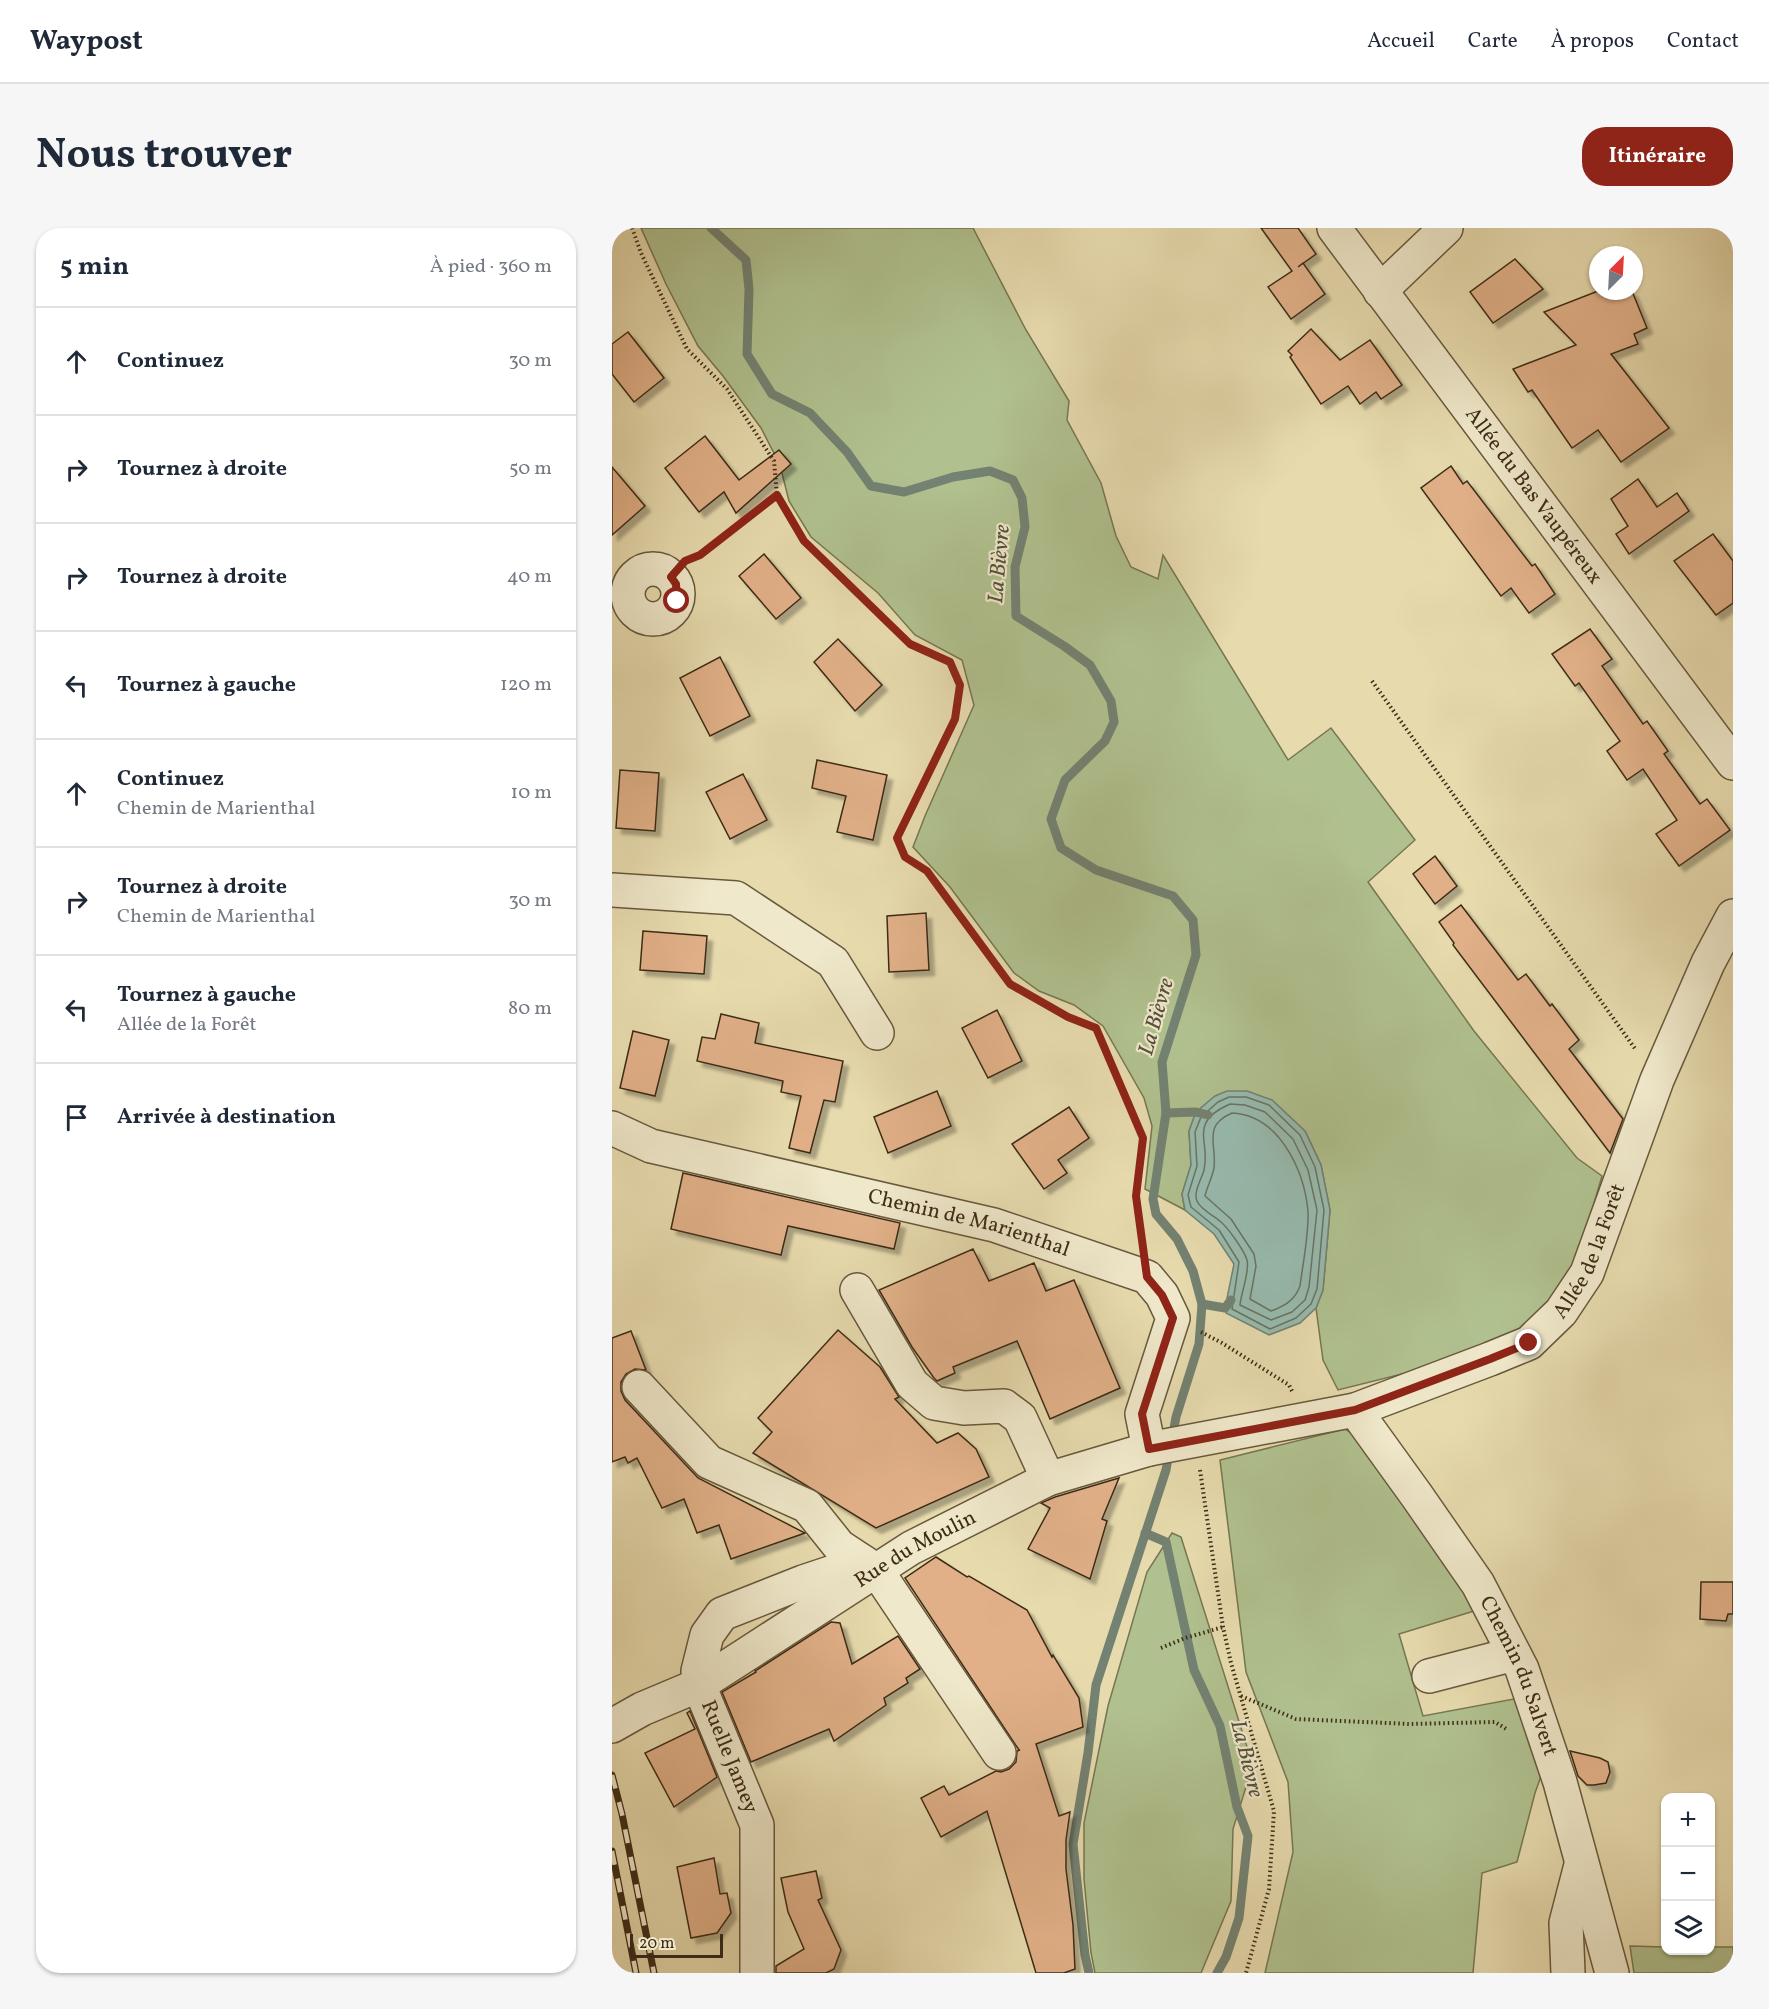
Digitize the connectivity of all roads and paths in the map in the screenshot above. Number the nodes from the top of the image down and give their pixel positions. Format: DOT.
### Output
graph roads {
  1 [pos="632,228"];
  2 [pos="1334,228"];
  3 [pos="1446,228"];
  4 [pos="1380,291"];
  5 [pos="777,495"];
  6 [pos="671,577"];
  7 [pos="620,594"];
  8 [pos="1372,681"];
  9 [pos="1733,763"];
  10 [pos="612,890"];
  11 [pos="1733,916"];
  12 [pos="877,1033"];
  13 [pos="1658,1080"];
  14 [pos="612,1128"];
  15 [pos="1147,1277"];
  16 [pos="857,1290"];
  17 [pos="1201,1332"];
  18 [pos="639,1387"];
  19 [pos="1355,1410"];
  20 [pos="1303,1420"];
  21 [pos="1195,1440"];
  22 [pos="1149,1449"];
  23 [pos="1048,1479"];
  24 [pos="870,1567"];
  25 [pos="1223,1627"];
  26 [pos="1161,1648"];
  27 [pos="1514,1654"];
  28 [pos="1429,1676"];
  29 [pos="699,1685"];
  30 [pos="1240,1695"];
  31 [pos="612,1726"];
  32 [pos="1512,1732"];
  33 [pos="999,1753"];
  34 [pos="1582,1863"];
  35 [pos="757,1973"];
  36 [pos="1246,1973"];
  37 [pos="1568,1973"];
  38 [pos="1612,1973"];
  1 -- 5 [label="path"];
  2 -- 4 [label="street, Allée du Bas Vaupéreux"];
  3 -- 4 [label="street"];
  4 -- 9 [label="street, Allée du Bas Vaupéreux"];
  5 -- 6 [label="path"];
  5 -- 15 [label="path"];
  6 -- 7 [label="street"];
  8 -- 13 [label="path"];
  10 -- 12 [label="street"];
  11 -- 13 [label="street, Allée de la Forêt"];
  13 -- 19 [label="street, Allée de la Forêt"];
  14 -- 15 [label="street, Chemin de Marienthal"];
  15 -- 22 [label="street"];
  16 -- 23 [label="street"];
  17 -- 20 [label="path"];
  18 -- 24 [label="street"];
  19 -- 20 [label="street, Allée de la Forêt"];
  19 -- 27 [label="street, Chemin du Salvert"];
  20 -- 21 [label="street, Allée de la Forêt"];
  21 -- 22 [label="street, Allée de la Forêt"];
  21 -- 25 [label="path"];
  22 -- 23 [label="street, Rue du Moulin"];
  23 -- 24 [label="street, Rue du Moulin"];
  24 -- 29 [label="street, Rue du Moulin"];
  24 -- 29 [label="street, Rue du Moulin"];
  24 -- 33 [label="street"];
  25 -- 26 [label="path"];
  25 -- 30 [label="path"];
  27 -- 28 [label="street"];
  27 -- 34 [label="street, Chemin du Salvert"];
  29 -- 31 [label="street, Rue du Moulin"];
  29 -- 35 [label="street, Ruelle Jamey"];
  30 -- 32 [label="path"];
  30 -- 36 [label="path"];
  34 -- 37 [label="street"];
  34 -- 38 [label="street, Chemin du Salvert"];
}
